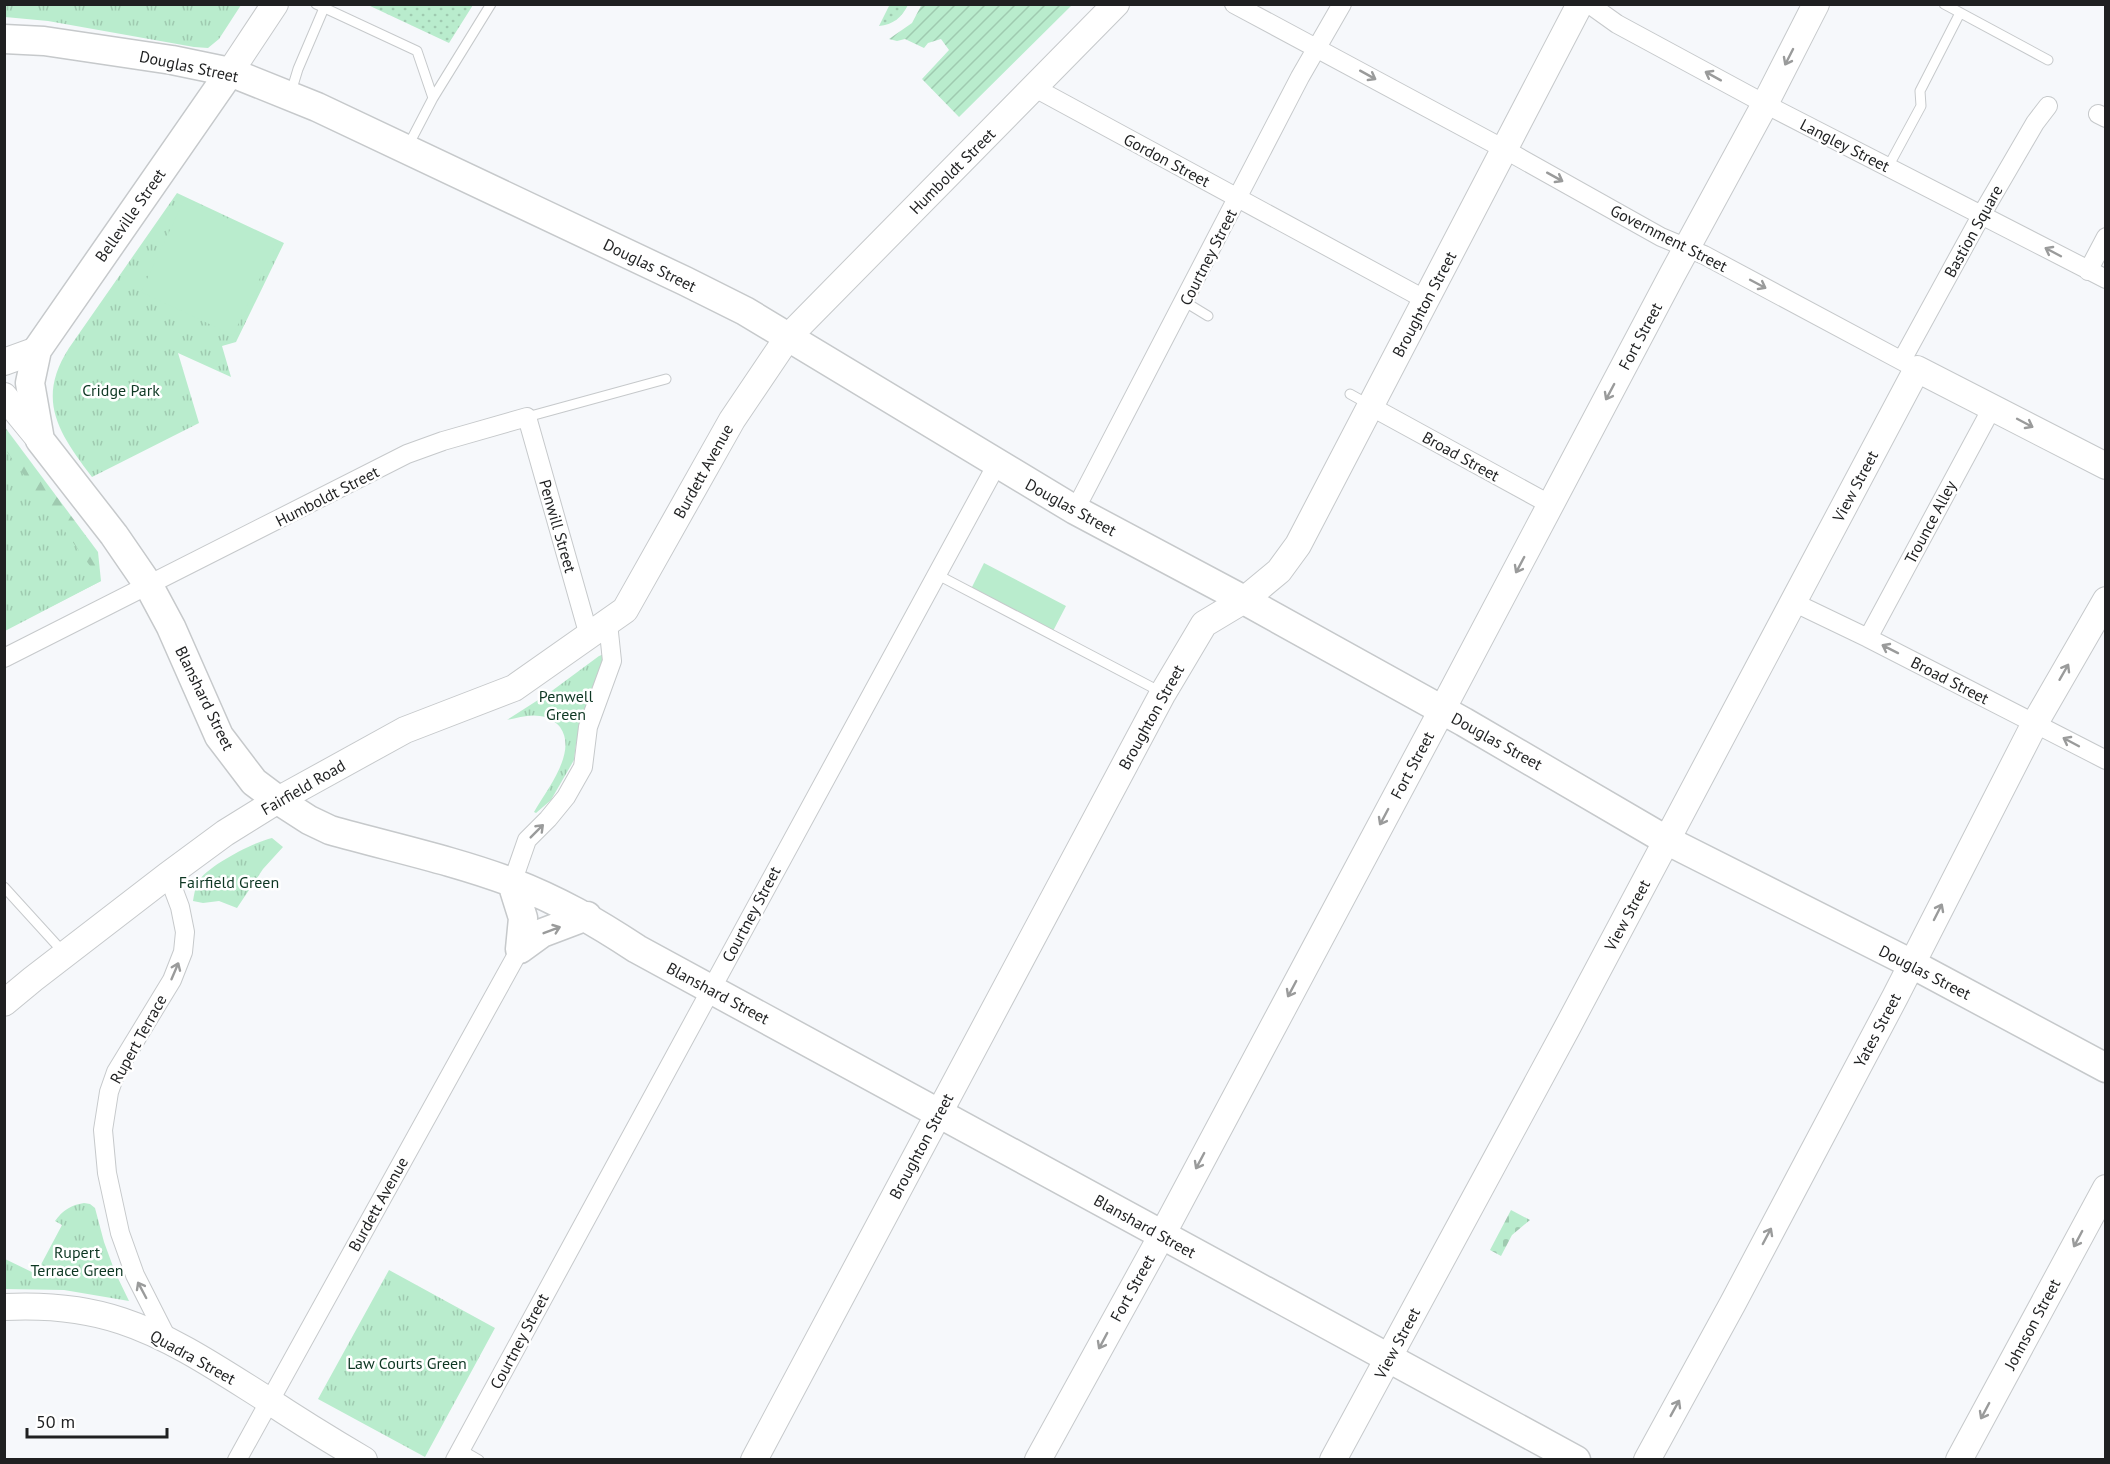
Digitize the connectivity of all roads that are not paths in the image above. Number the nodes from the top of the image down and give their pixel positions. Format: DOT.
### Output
graph roads {
  1 [pos="490,4"];
  2 [pos="1116,4"];
  3 [pos="1234,4"];
  4 [pos="1342,4"];
  5 [pos="1580,4"];
  6 [pos="1589,4"];
  7 [pos="1944,4"];
  8 [pos="320,6"];
  9 [pos="270,8"];
  10 [pos="1810,9"];
  11 [pos="1960,13"];
  12 [pos="4,39"];
  13 [pos="1317,48"];
  14 [pos="2048,60"];
  15 [pos="230,72"];
  16 [pos="1035,88"];
  17 [pos="290,96"];
  18 [pos="433,98"];
  19 [pos="1765,104"];
  20 [pos="2048,106"];
  21 [pos="406,148"];
  22 [pos="1504,149"];
  23 [pos="1888,167"];
  24 [pos="1238,198"];
  25 [pos="1982,214"];
  26 [pos="2106,237"];
  27 [pos="1687,248"];
  28 [pos="2088,271"];
  29 [pos="2106,279"];
  30 [pos="1426,300"];
  31 [pos="1185,302"];
  32 [pos="1208,316"];
  33 [pos="788,337"];
  34 [pos="37,351"];
  35 [pos="4,362"];
  36 [pos="1909,365"];
  37 [pos="666,379"];
  38 [pos="4,396"];
  39 [pos="1360,400"];
  40 [pos="1993,406"];
  41 [pos="527,417"];
  42 [pos="40,440"];
  43 [pos="997,464"];
  44 [pos="2106,466"];
  45 [pos="1551,505"];
  46 [pos="1075,510"];
  47 [pos="936,574"];
  48 [pos="149,586"];
  49 [pos="1244,600"];
  50 [pos="2106,600"];
  51 [pos="1793,602"];
  52 [pos="608,623"];
  53 [pos="1868,638"];
  54 [pos="4,658"];
  55 [pos="1163,693"];
  56 [pos="1442,710"];
  57 [pos="2036,723"];
  58 [pos="2106,760"];
  59 [pos="278,800"];
  60 [pos="1666,840"];
  61 [pos="168,874"];
  62 [pos="512,883"];
  63 [pos="4,887"];
  64 [pos="586,916"];
  65 [pos="520,949"];
  66 [pos="65,954"];
  67 [pos="1912,964"];
  68 [pos="711,989"];
  69 [pos="4,1003"];
  70 [pos="2106,1068"];
  71 [pos="940,1114"];
  72 [pos="2106,1188"];
  73 [pos="1162,1235"];
  74 [pos="4,1307"];
  75 [pos="169,1342"];
  76 [pos="1389,1358"];
  77 [pos="269,1402"];
  78 [pos="457,1454"];
  79 [pos="237,1460"];
  80 [pos="364,1460"];
  81 [pos="479,1460"];
  82 [pos="754,1460"];
  83 [pos="1038,1460"];
  84 [pos="1334,1460"];
  85 [pos="1576,1460"];
  86 [pos="1647,1460"];
  87 [pos="1959,1460"];
  1 -- 18 [label="lane"];
  2 -- 16 [label="street, Humboldt Street"];
  3 -- 13 [label="street, Government Street"];
  4 -- 13 [label="street, Courtney Street"];
  5 -- 22 [label="street, Broughton Street"];
  19 -- 6 [label="street, Langley Street, one-way"];
  7 -- 11 [label="lane"];
  8 -- 17 [label="lane"];
  8 -- 18 [label="lane"];
  9 -- 15 [label="street, Belleville Street"];
  10 -- 19 [label="street, Fort Street, one-way"];
  11 -- 14 [label="lane"];
  11 -- 23 [label="lane"];
  12 -- 15 [label="main road, Douglas Street"];
  13 -- 22 [label="street, Government Street, one-way"];
  13 -- 24 [label="street, Courtney Street"];
  15 -- 17 [label="main road, Douglas Street"];
  15 -- 34 [label="main road, Belleville Street"];
  16 -- 24 [label="street, Gordon Street"];
  16 -- 33 [label="street, Humboldt Street"];
  17 -- 21 [label="main road, Douglas Street"];
  18 -- 21 [label="lane"];
  19 -- 23 [label="street, Langley Street"];
  19 -- 27 [label="street, Fort Street"];
  20 -- 25 [label="street, Bastion Square"];
  21 -- 33 [label="main road, Douglas Street"];
  22 -- 27 [label="street, Government Street, one-way"];
  22 -- 30 [label="street, Broughton Street"];
  23 -- 25 [label="street, Langley Street"];
  24 -- 30 [label="street, Gordon Street"];
  24 -- 31 [label="street, Courtney Street"];
  28 -- 25 [label="street, Langley Street, one-way"];
  25 -- 36 [label="street, Bastion Square"];
  26 -- 28 [label="street"];
  27 -- 36 [label="street, Government Street, one-way"];
  27 -- 45 [label="street, Fort Street, one-way"];
  28 -- 29 [label="street, Langley Street"];
  30 -- 39 [label="street, Broughton Street"];
  31 -- 32 [label="lane"];
  31 -- 46 [label="street, Courtney Street"];
  33 -- 43 [label="main road, Douglas Street"];
  33 -- 52 [label="street, Burdett Avenue"];
  34 -- 35 [label="street"];
  34 -- 42 [label="main road, Belleville Street"];
  36 -- 40 [label="street, Government Street"];
  36 -- 51 [label="street, View Street"];
  37 -- 41 [label="lane, Humboldt Street"];
  38 -- 42 [label="street, Blanshard Street"];
  39 -- 45 [label="street, Broad Street"];
  39 -- 49 [label="street, Broughton Street"];
  40 -- 44 [label="street, Government Street, one-way"];
  40 -- 53 [label="street, Trounce Alley"];
  41 -- 48 [label="street, Humboldt Street"];
  41 -- 52 [label="street, Penwill Street"];
  42 -- 48 [label="main road, Blanshard Street"];
  43 -- 46 [label="main road, Douglas Street"];
  43 -- 47 [label="street, Courtney Street"];
  45 -- 56 [label="street, Fort Street, one-way"];
  46 -- 49 [label="main road, Douglas Street"];
  47 -- 55 [label="lane"];
  47 -- 68 [label="street, Courtney Street"];
  48 -- 54 [label="street, Humboldt Street"];
  48 -- 59 [label="main road, Blanshard Street"];
  49 -- 55 [label="street, Broughton Street"];
  49 -- 56 [label="main road, Douglas Street"];
  57 -- 50 [label="street, Yates Street, one-way"];
  51 -- 53 [label="street, Broad Street"];
  51 -- 60 [label="street, View Street"];
  52 -- 59 [label="street, Fairfield Road"];
  62 -- 52 [label="street, one-way"];
  57 -- 53 [label="street, Broad Street, one-way"];
  55 -- 71 [label="street, Broughton Street"];
  56 -- 60 [label="main road, Douglas Street"];
  56 -- 73 [label="street, Fort Street, one-way"];
  58 -- 57 [label="street, Broad Street, one-way"];
  67 -- 57 [label="street, Yates Street, one-way"];
  59 -- 61 [label="street, Fairfield Road"];
  59 -- 62 [label="main road, Blanshard Street"];
  60 -- 67 [label="main road, Douglas Street"];
  60 -- 76 [label="street, View Street"];
  61 -- 66 [label="street, Fairfield Road"];
  75 -- 61 [label="street, Rupert Terrace, one-way"];
  62 -- 64 [label="main road, Blanshard Street"];
  62 -- 65 [label="main road"];
  63 -- 66 [label="lane"];
  65 -- 64 [label="main road, one-way"];
  64 -- 68 [label="main road, Blanshard Street"];
  65 -- 77 [label="street, Burdett Avenue"];
  66 -- 69 [label="street, Fairfield Road"];
  67 -- 70 [label="main road, Douglas Street"];
  86 -- 67 [label="street, Yates Street, one-way"];
  68 -- 71 [label="main road, Blanshard Street"];
  68 -- 78 [label="street, Courtney Street"];
  71 -- 73 [label="main road, Blanshard Street"];
  71 -- 82 [label="street, Broughton Street"];
  72 -- 87 [label="street, Johnson Street, one-way"];
  73 -- 76 [label="main road, Blanshard Street"];
  73 -- 83 [label="street, Fort Street, one-way"];
  74 -- 75 [label="street, Quadra Street"];
  75 -- 77 [label="street, Quadra Street"];
  76 -- 84 [label="street, View Street"];
  76 -- 85 [label="main road, Blanshard Street"];
  77 -- 79 [label="street, Burdett Avenue"];
  77 -- 80 [label="street, Quadra Street"];
  78 -- 81 [label="lane"];
}
